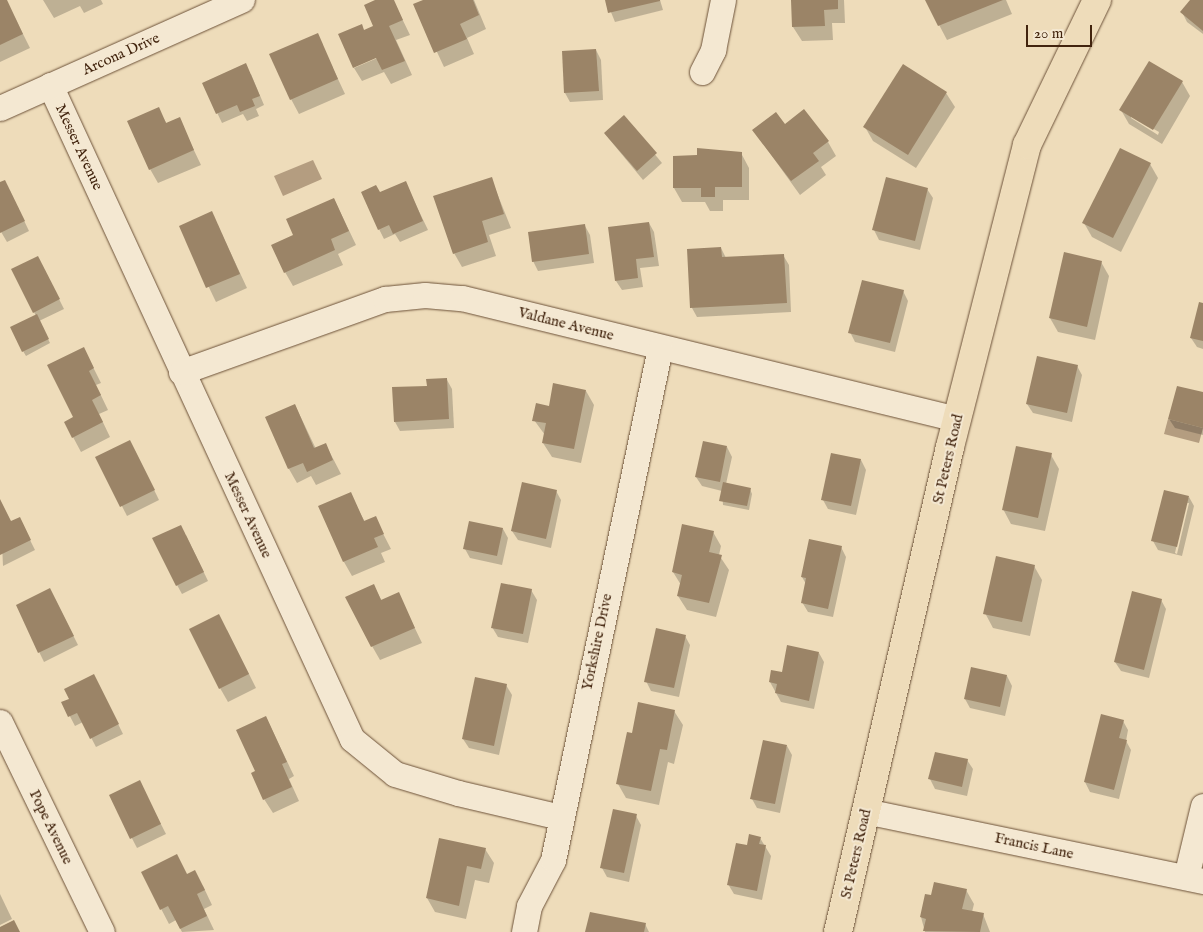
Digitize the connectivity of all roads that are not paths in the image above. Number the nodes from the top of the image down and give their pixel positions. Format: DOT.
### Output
graph roads {
  1 [pos="242,0"];
  2 [pos="723,0"];
  3 [pos="1097,0"];
  4 [pos="702,72"];
  5 [pos="50,85"];
  6 [pos="0,108"];
  7 [pos="660,348"];
  8 [pos="181,372"];
  9 [pos="957,419"];
  10 [pos="0,722"];
  11 [pos="1203,806"];
  12 [pos="865,811"];
  13 [pos="560,817"];
  14 [pos="1195,879"];
  15 [pos="102,932"];
  16 [pos="524,932"];
  17 [pos="838,932"];
  1 -- 5 [label="street, Arcona Drive"];
  2 -- 4 [label="street"];
  3 -- 9 [label="main road, St Peters Road"];
  5 -- 6 [label="street, Arcona Drive"];
  5 -- 8 [label="street, Messer Avenue"];
  7 -- 8 [label="street, Valdane Avenue"];
  7 -- 9 [label="street, Valdane Avenue"];
  7 -- 13 [label="street, Yorkshire Drive"];
  8 -- 13 [label="street, Messer Avenue"];
  9 -- 12 [label="main road, St Peters Road"];
  10 -- 15 [label="street, Pope Avenue"];
  11 -- 14 [label="street"];
  12 -- 14 [label="street, Francis Lane"];
  12 -- 17 [label="main road, St Peters Road"];
  13 -- 16 [label="street, Yorkshire Drive"];
}
